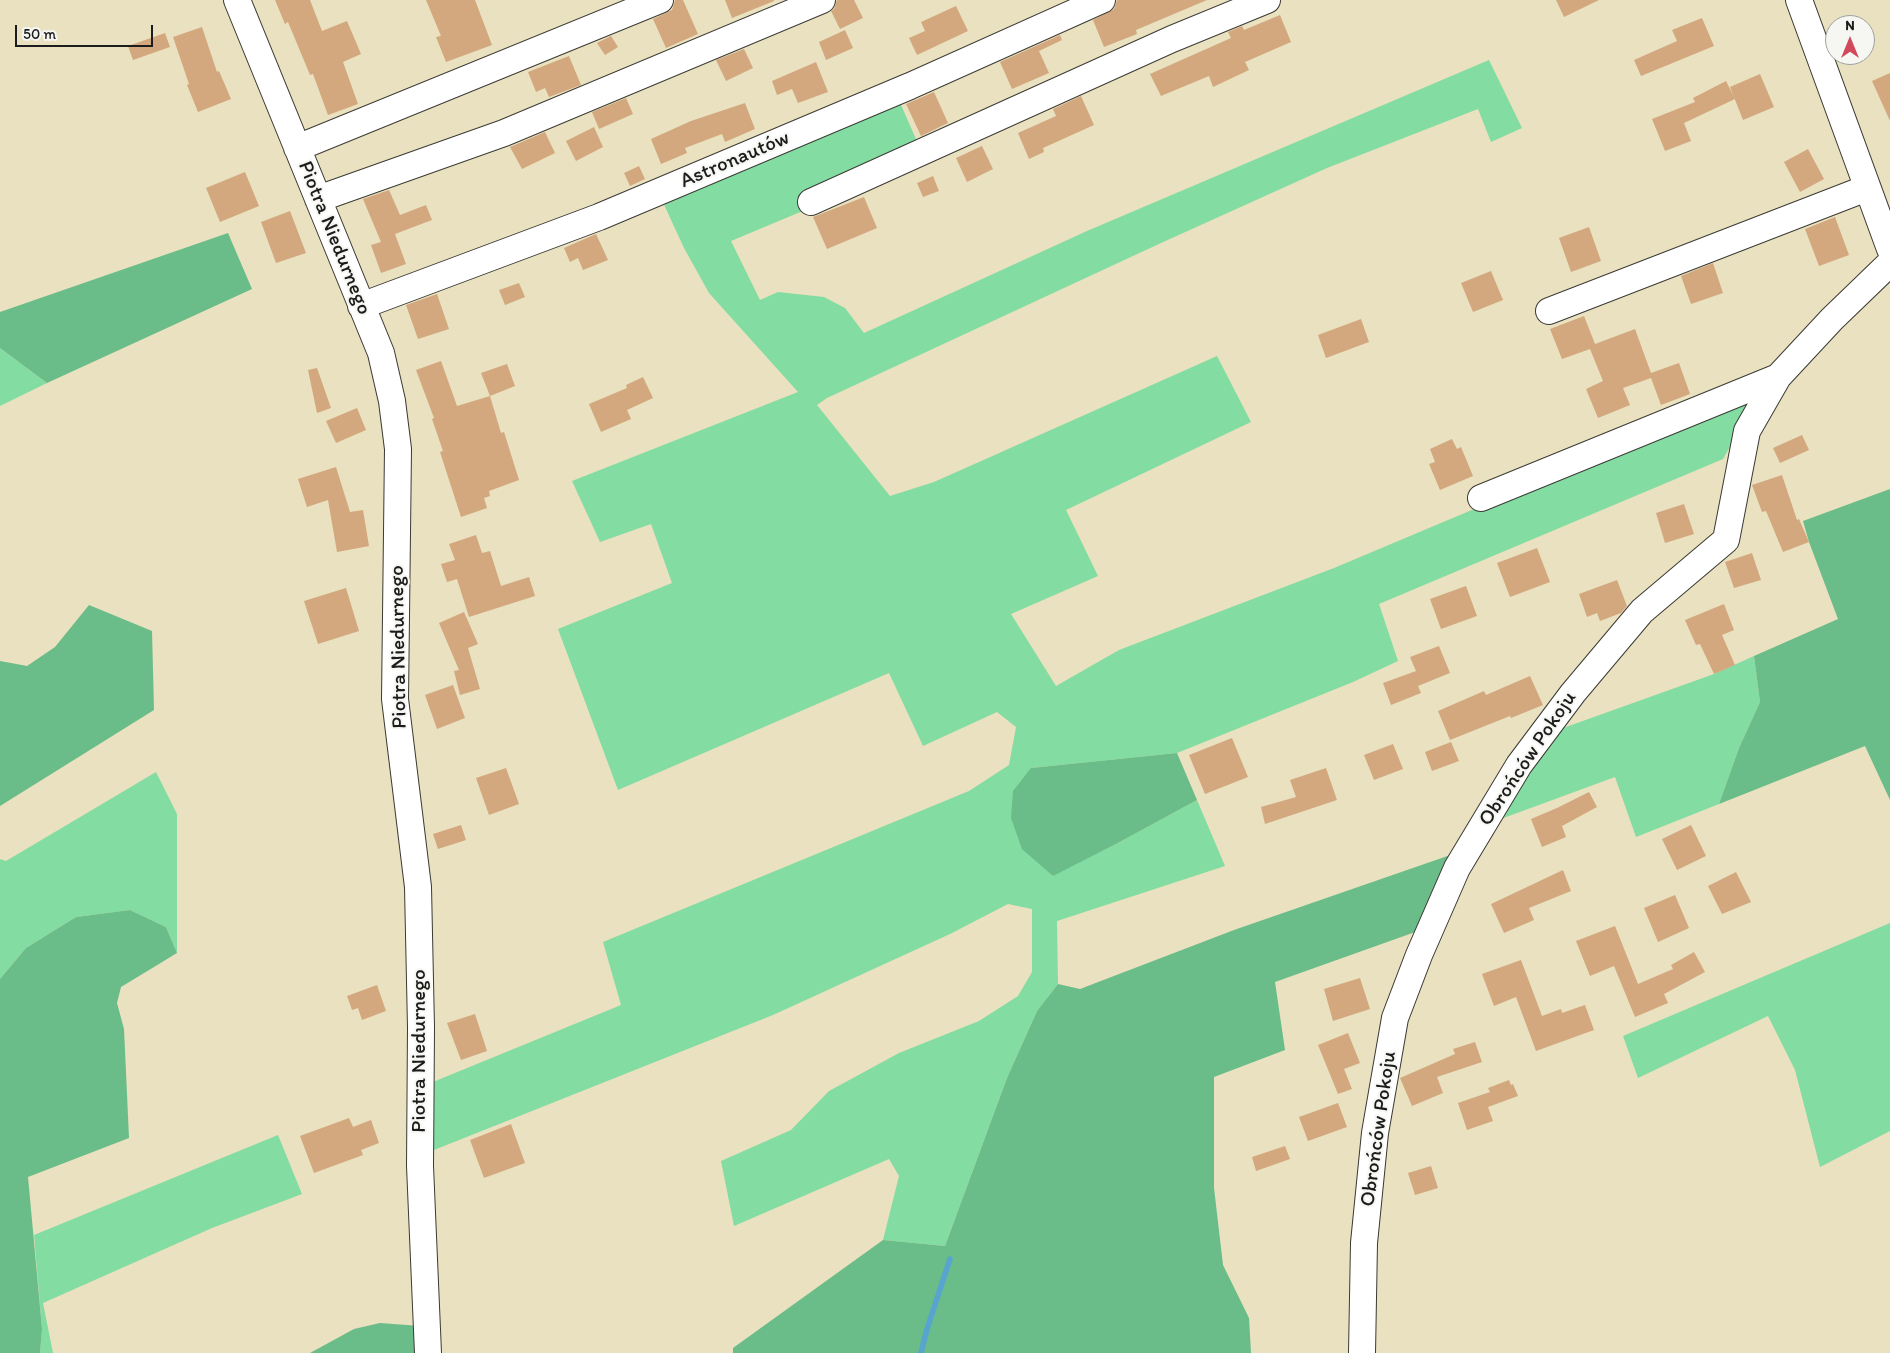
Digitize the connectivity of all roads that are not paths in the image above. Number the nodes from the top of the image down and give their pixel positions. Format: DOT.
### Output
graph roads {
  1 [pos="237,0"];
  2 [pos="660,0"];
  3 [pos="822,0"];
  4 [pos="1102,0"];
  5 [pos="1267,0"];
  6 [pos="1799,0"];
  7 [pos="297,148"];
  8 [pos="1867,188"];
  9 [pos="318,199"];
  10 [pos="811,202"];
  11 [pos="1890,249"];
  12 [pos="1890,263"];
  13 [pos="361,306"];
  14 [pos="1549,311"];
  15 [pos="1778,377"];
  16 [pos="1481,498"];
  17 [pos="428,1353"];
  18 [pos="1362,1353"];
  1 -- 7 [label="street, Piotra Niedurnego"];
  2 -- 7 [label="street"];
  3 -- 9 [label="street"];
  4 -- 13 [label="street, Astronautów"];
  5 -- 10 [label="street"];
  6 -- 8 [label="street"];
  7 -- 9 [label="street, Piotra Niedurnego"];
  8 -- 11 [label="street"];
  8 -- 14 [label="street"];
  9 -- 13 [label="street, Piotra Niedurnego"];
  12 -- 15 [label="street, Obrońców Pokoju"];
  13 -- 17 [label="street, Piotra Niedurnego"];
  15 -- 16 [label="street"];
  15 -- 18 [label="street, Obrońców Pokoju"];
}
